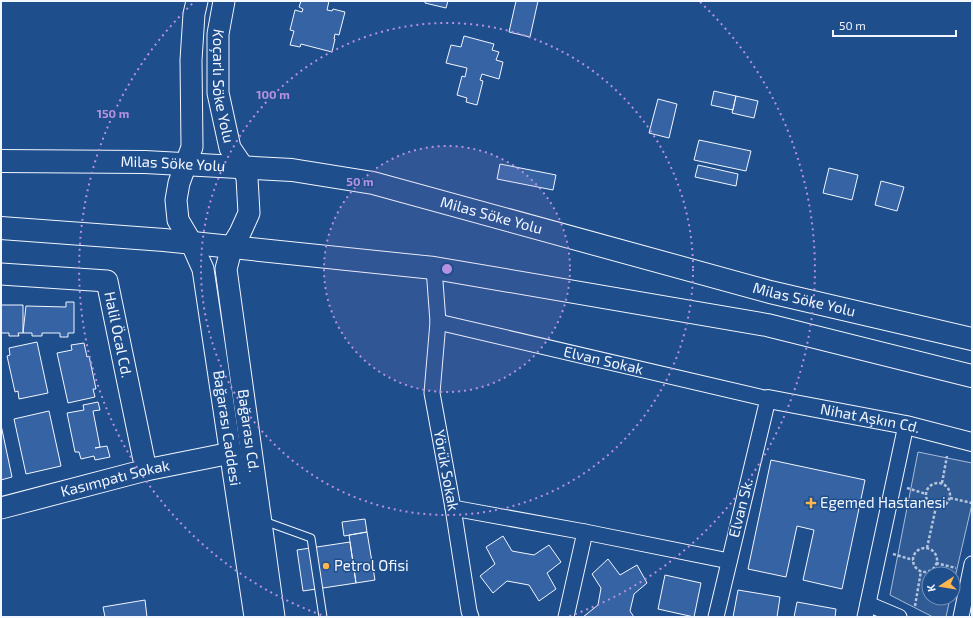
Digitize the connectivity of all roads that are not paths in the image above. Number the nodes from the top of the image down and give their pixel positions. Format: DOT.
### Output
graph roads {
  1 [pos="197,1"];
  2 [pos="224,1"];
  3 [pos="1,161"];
  4 [pos="185,164"];
  5 [pos="243,167"];
  6 [pos="1,228"];
  7 [pos="191,242"];
  8 [pos="232,246"];
  9 [pos="434,268"];
  10 [pos="1,274"];
  11 [pos="438,322"];
  12 [pos="972,339"];
  13 [pos="972,376"];
  14 [pos="768,400"];
  15 [pos="906,425"];
  16 [pos="972,442"];
  17 [pos="231,453"];
  18 [pos="146,470"];
  19 [pos="1,508"];
  20 [pos="453,508"];
  21 [pos="260,520"];
  22 [pos="585,532"];
  23 [pos="729,561"];
  24 [pos="971,568"];
  25 [pos="866,610"];
  26 [pos="255,617"];
  27 [pos="274,617"];
  28 [pos="323,617"];
  29 [pos="471,617"];
  30 [pos="566,617"];
  31 [pos="716,617"];
  32 [pos="899,617"];
  33 [pos="961,617"];
  1 -- 4 [label="main road, Koçarlı Söke Yolu"];
  2 -- 5 [label="main road, Koçarlı Söke Yolu"];
  3 -- 4 [label="highway, Milas Söke Yolu"];
  4 -- 5 [label="highway, Milas Söke Yolu"];
  4 -- 7 [label="main road"];
  5 -- 8 [label="main road"];
  5 -- 12 [label="highway, Milas Söke Yolu"];
  6 -- 7 [label="highway"];
  7 -- 8 [label="highway"];
  7 -- 17 [label="main road, Bağarası Caddesi"];
  8 -- 9 [label="highway"];
  8 -- 21 [label="main road, Bağarası Cd."];
  9 -- 11 [label="street, Yörük Sokak"];
  9 -- 13 [label="highway"];
  10 -- 18 [label="main road, Halil Öcal Cd."];
  11 -- 14 [label="street, Elvan Sokak"];
  11 -- 20 [label="street, Yörük Sokak"];
  14 -- 15 [label="street, Nihat Aşkın Cd."];
  14 -- 23 [label="street, Elvan Sk."];
  15 -- 16 [label="street, Nihat Aşkın Cd."];
  15 -- 25 [label="street"];
  17 -- 18 [label="main road, Kasımpatı Sokak"];
  17 -- 26 [label="main road, Bağarası Caddesi"];
  18 -- 19 [label="main road, Kasımpatı Sokak"];
  20 -- 22 [label="street"];
  20 -- 29 [label="street, Yörük Sokak"];
  21 -- 27 [label="main road, Bağarası Cd."];
  21 -- 28 [label="lane"];
  22 -- 23 [label="street"];
  22 -- 30 [label="street"];
  23 -- 31 [label="street, Elvan Sk."];
  24 -- 33 [label="street"];
  25 -- 32 [label="street"];
}
